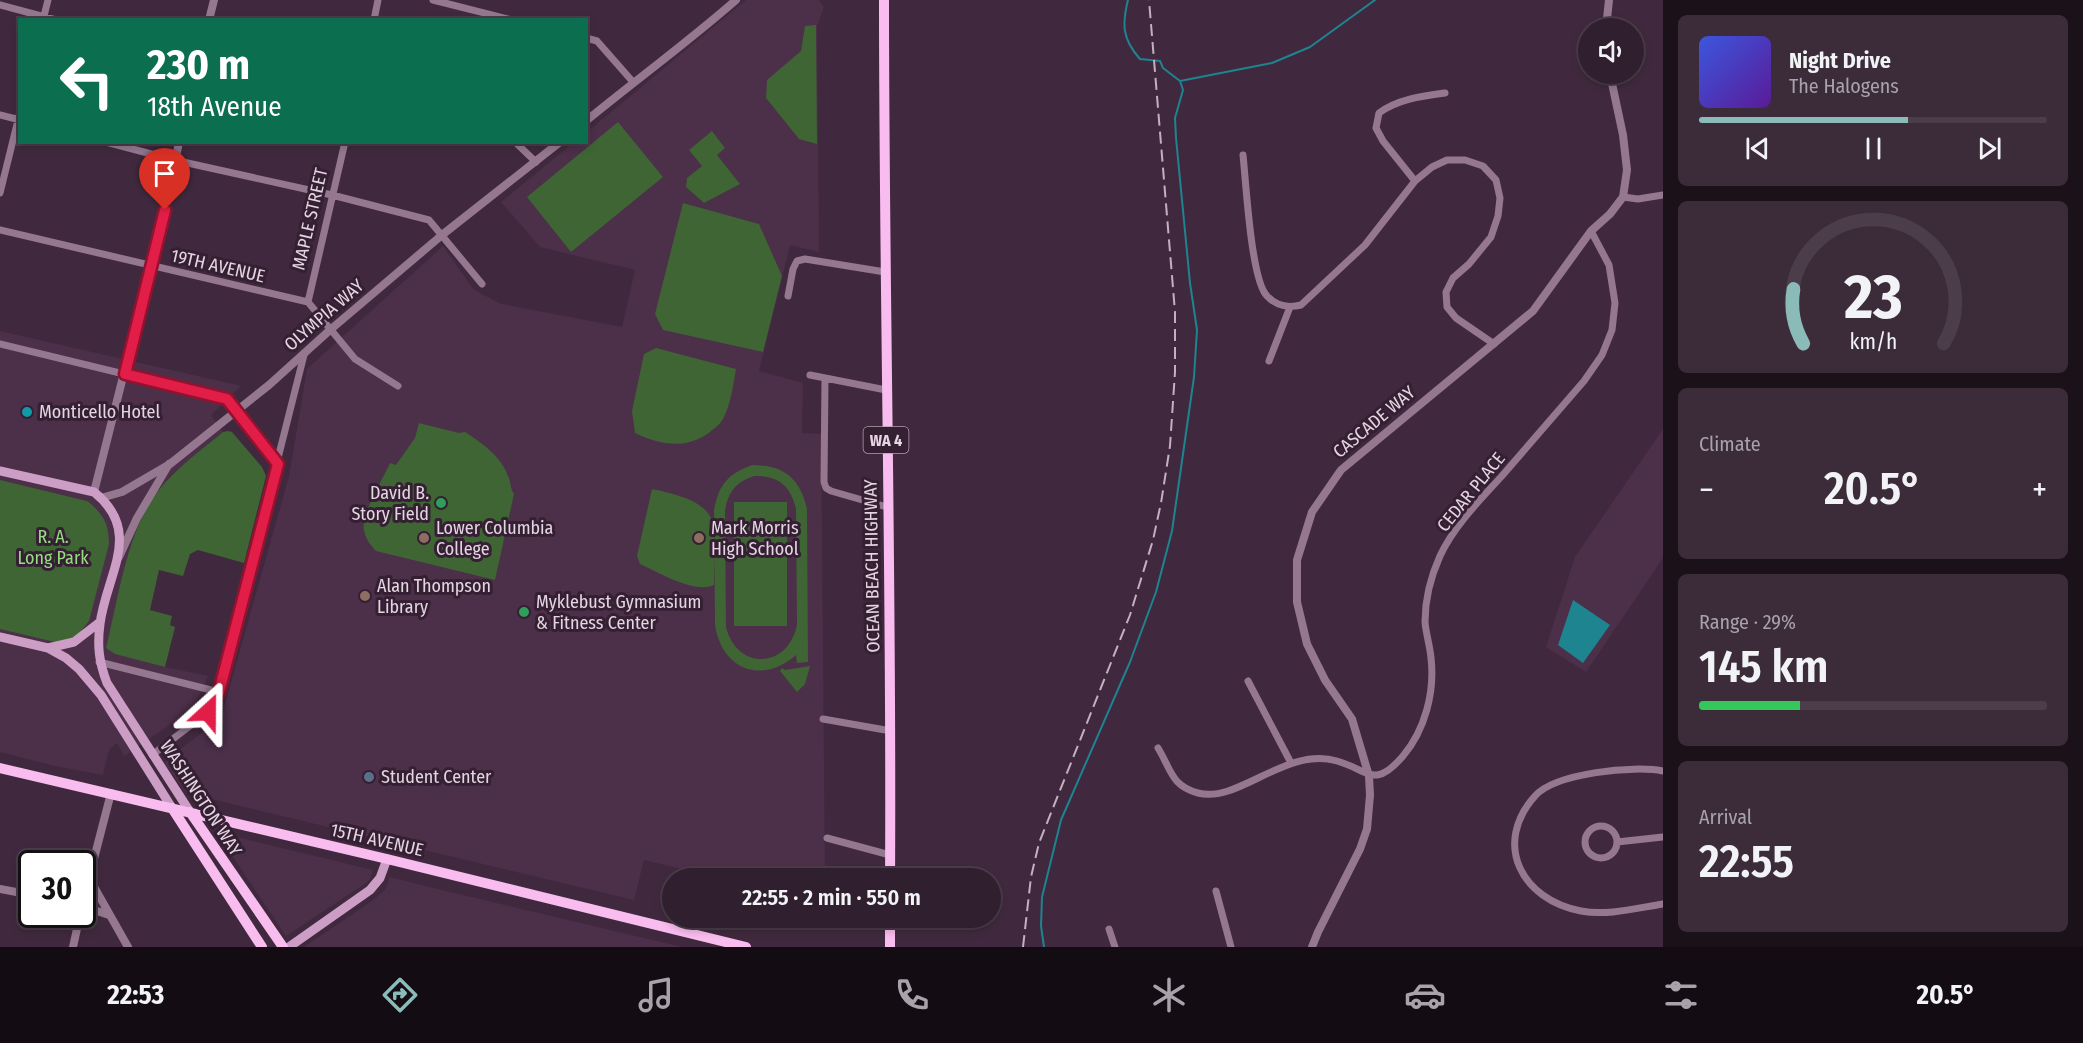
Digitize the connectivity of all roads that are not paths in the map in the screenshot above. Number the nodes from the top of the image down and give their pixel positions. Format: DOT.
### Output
graph roads {
  1 [pos="48,0"];
  2 [pos="214,0"];
  3 [pos="378,0"];
  4 [pos="433,0"];
  5 [pos="736,0"];
  6 [pos="884,0"];
  7 [pos="1609,0"];
  8 [pos="0,5"];
  9 [pos="44,18"];
  10 [pos="210,18"];
  11 [pos="374,18"];
  12 [pos="504,18"];
  13 [pos="1607,18"];
  14 [pos="588,39"];
  15 [pos="633,82"];
  16 [pos="1612,84"];
  17 [pos="1446,93"];
  18 [pos="0,116"];
  19 [pos="18,117"];
  20 [pos="588,119"];
  21 [pos="18,121"];
  22 [pos="114,144"];
  23 [pos="178,144"];
  24 [pos="345,144"];
  25 [pos="517,144"];
  26 [pos="558,144"];
  27 [pos="1242,155"];
  28 [pos="174,160"];
  29 [pos="536,162"];
  30 [pos="1415,181"];
  31 [pos="0,193"];
  32 [pos="332,195"];
  33 [pos="1663,195"];
  34 [pos="1623,197"];
  35 [pos="0,230"];
  36 [pos="1591,231"];
  37 [pos="442,236"];
  38 [pos="151,266"];
  39 [pos="885,272"];
  40 [pos="482,284"];
  41 [pos="788,296"];
  42 [pos="308,302"];
  43 [pos="1290,307"];
  44 [pos="330,330"];
  45 [pos="0,344"];
  46 [pos="1494,344"];
  47 [pos="304,355"];
  48 [pos="1269,361"];
  49 [pos="125,374"];
  50 [pos="810,375"];
  51 [pos="825,378"];
  52 [pos="398,386"];
  53 [pos="886,390"];
  54 [pos="236,411"];
  55 [pos="170,464"];
  56 [pos="278,464"];
  57 [pos="0,471"];
  58 [pos="98,495"];
  59 [pos="887,507"];
  60 [pos="119,557"];
  61 [pos="100,622"];
  62 [pos="0,637"];
  63 [pos="48,648"];
  64 [pos="99,662"];
  65 [pos="1248,681"];
  66 [pos="219,692"];
  67 [pos="823,719"];
  68 [pos="891,731"];
  69 [pos="1158,748"];
  70 [pos="152,755"];
  71 [pos="1292,763"];
  72 [pos="0,768"];
  73 [pos="1663,771"];
  74 [pos="1369,776"];
  75 [pos="111,793"];
  76 [pos="172,808"];
  77 [pos="190,812"];
  78 [pos="1663,837"];
  79 [pos="827,838"];
  80 [pos="1617,842"];
  81 [pos="96,851"];
  82 [pos="890,855"];
  83 [pos="387,859"];
  84 [pos="890,868"];
  85 [pos="0,888"];
  86 [pos="96,891"];
  87 [pos="1216,891"];
  88 [pos="18,892"];
  89 [pos="1663,904"];
  90 [pos="96,910"];
  91 [pos="109,915"];
  92 [pos="77,928"];
  93 [pos="890,928"];
  94 [pos="1109,929"];
  95 [pos="73,947"];
  96 [pos="128,947"];
  97 [pos="262,947"];
  98 [pos="282,947"];
  99 [pos="289,947"];
  100 [pos="746,947"];
  101 [pos="890,947"];
  102 [pos="1115,947"];
  103 [pos="1231,947"];
  104 [pos="1312,947"];
  1 -- 9 [label="street"];
  2 -- 10 [label="street"];
  3 -- 11 [label="street"];
  4 -- 12 [label="street"];
  5 -- 15 [label="street"];
  6 -- 39 [label="main road, OCEAN BEACH HIGHWAY / WA 4"];
  7 -- 13 [label="street"];
  8 -- 9 [label="street"];
  14 -- 15 [label="street"];
  15 -- 20 [label="street"];
  16 -- 34 [label="street"];
  17 -- 30 [label="street"];
  18 -- 19 [label="street"];
  21 -- 31 [label="street"];
  22 -- 28 [label="street"];
  23 -- 28 [label="street"];
  24 -- 32 [label="street, MAPLE STREET"];
  25 -- 29 [label="street"];
  26 -- 29 [label="street, OLYMPIA WAY"];
  27 -- 43 [label="street"];
  28 -- 32 [label="street"];
  28 -- 38 [label="street"];
  29 -- 37 [label="street, OLYMPIA WAY"];
  30 -- 43 [label="street"];
  30 -- 46 [label="street"];
  32 -- 37 [label="street"];
  32 -- 42 [label="street, MAPLE STREET"];
  33 -- 34 [label="street"];
  34 -- 36 [label="street, CASCADE WAY"];
  35 -- 38 [label="street, 19TH AVENUE"];
  36 -- 46 [label="street, CASCADE WAY"];
  36 -- 74 [label="street, CEDAR PLACE"];
  37 -- 40 [label="street"];
  37 -- 44 [label="street, OLYMPIA WAY"];
  38 -- 42 [label="street, 19TH AVENUE"];
  38 -- 49 [label="street"];
  39 -- 41 [label="street"];
  39 -- 53 [label="main road, OCEAN BEACH HIGHWAY / WA 4"];
  42 -- 44 [label="street"];
  43 -- 48 [label="street"];
  44 -- 47 [label="street, OLYMPIA WAY"];
  44 -- 52 [label="street"];
  45 -- 49 [label="street"];
  46 -- 74 [label="street, CASCADE WAY"];
  47 -- 54 [label="street, OLYMPIA WAY"];
  47 -- 56 [label="street"];
  49 -- 54 [label="street"];
  49 -- 58 [label="street"];
  50 -- 51 [label="street"];
  51 -- 53 [label="street"];
  51 -- 59 [label="street"];
  53 -- 59 [label="main road, OCEAN BEACH HIGHWAY / WA 4"];
  54 -- 55 [label="street, OLYMPIA WAY"];
  54 -- 56 [label="street"];
  55 -- 58 [label="street, OLYMPIA WAY"];
  55 -- 60 [label="street"];
  56 -- 66 [label="street"];
  57 -- 58 [label="main road"];
  58 -- 60 [label="main road"];
  59 -- 68 [label="main road, OCEAN BEACH HIGHWAY / WA 4"];
  60 -- 61 [label="main road"];
  61 -- 63 [label="main road"];
  61 -- 64 [label="main road"];
  62 -- 63 [label="main road"];
  63 -- 76 [label="main road, WASHINGTON WAY"];
  64 -- 66 [label="street"];
  64 -- 70 [label="main road, WASHINGTON WAY"];
  65 -- 71 [label="street"];
  66 -- 70 [label="street"];
  67 -- 68 [label="street"];
  68 -- 82 [label="main road, OCEAN BEACH HIGHWAY / WA 4"];
  69 -- 71 [label="street"];
  70 -- 77 [label="main road, WASHINGTON WAY"];
  71 -- 74 [label="street"];
  72 -- 75 [label="main road, 15TH AVENUE"];
  73 -- 89 [label="street"];
  74 -- 104 [label="street, CASCADE WAY"];
  75 -- 76 [label="main road, 15TH AVENUE"];
  75 -- 81 [label="street"];
  76 -- 77 [label="main road, 15TH AVENUE"];
  76 -- 97 [label="main road, WASHINGTON WAY"];
  77 -- 83 [label="main road, 15TH AVENUE"];
  77 -- 98 [label="main road, WASHINGTON WAY"];
  78 -- 80 [label="street"];
  79 -- 82 [label="street"];
  80 -- 80 [label="street"];
  82 -- 84 [label="main road, OCEAN BEACH HIGHWAY / WA 4"];
  83 -- 99 [label="main road"];
  83 -- 100 [label="main road, 15TH AVENUE"];
  85 -- 88 [label="street"];
  86 -- 91 [label="street"];
  87 -- 103 [label="street"];
  90 -- 91 [label="street"];
  91 -- 96 [label="street"];
  92 -- 95 [label="street"];
  93 -- 101 [label="main road"];
  94 -- 102 [label="street"];
}
